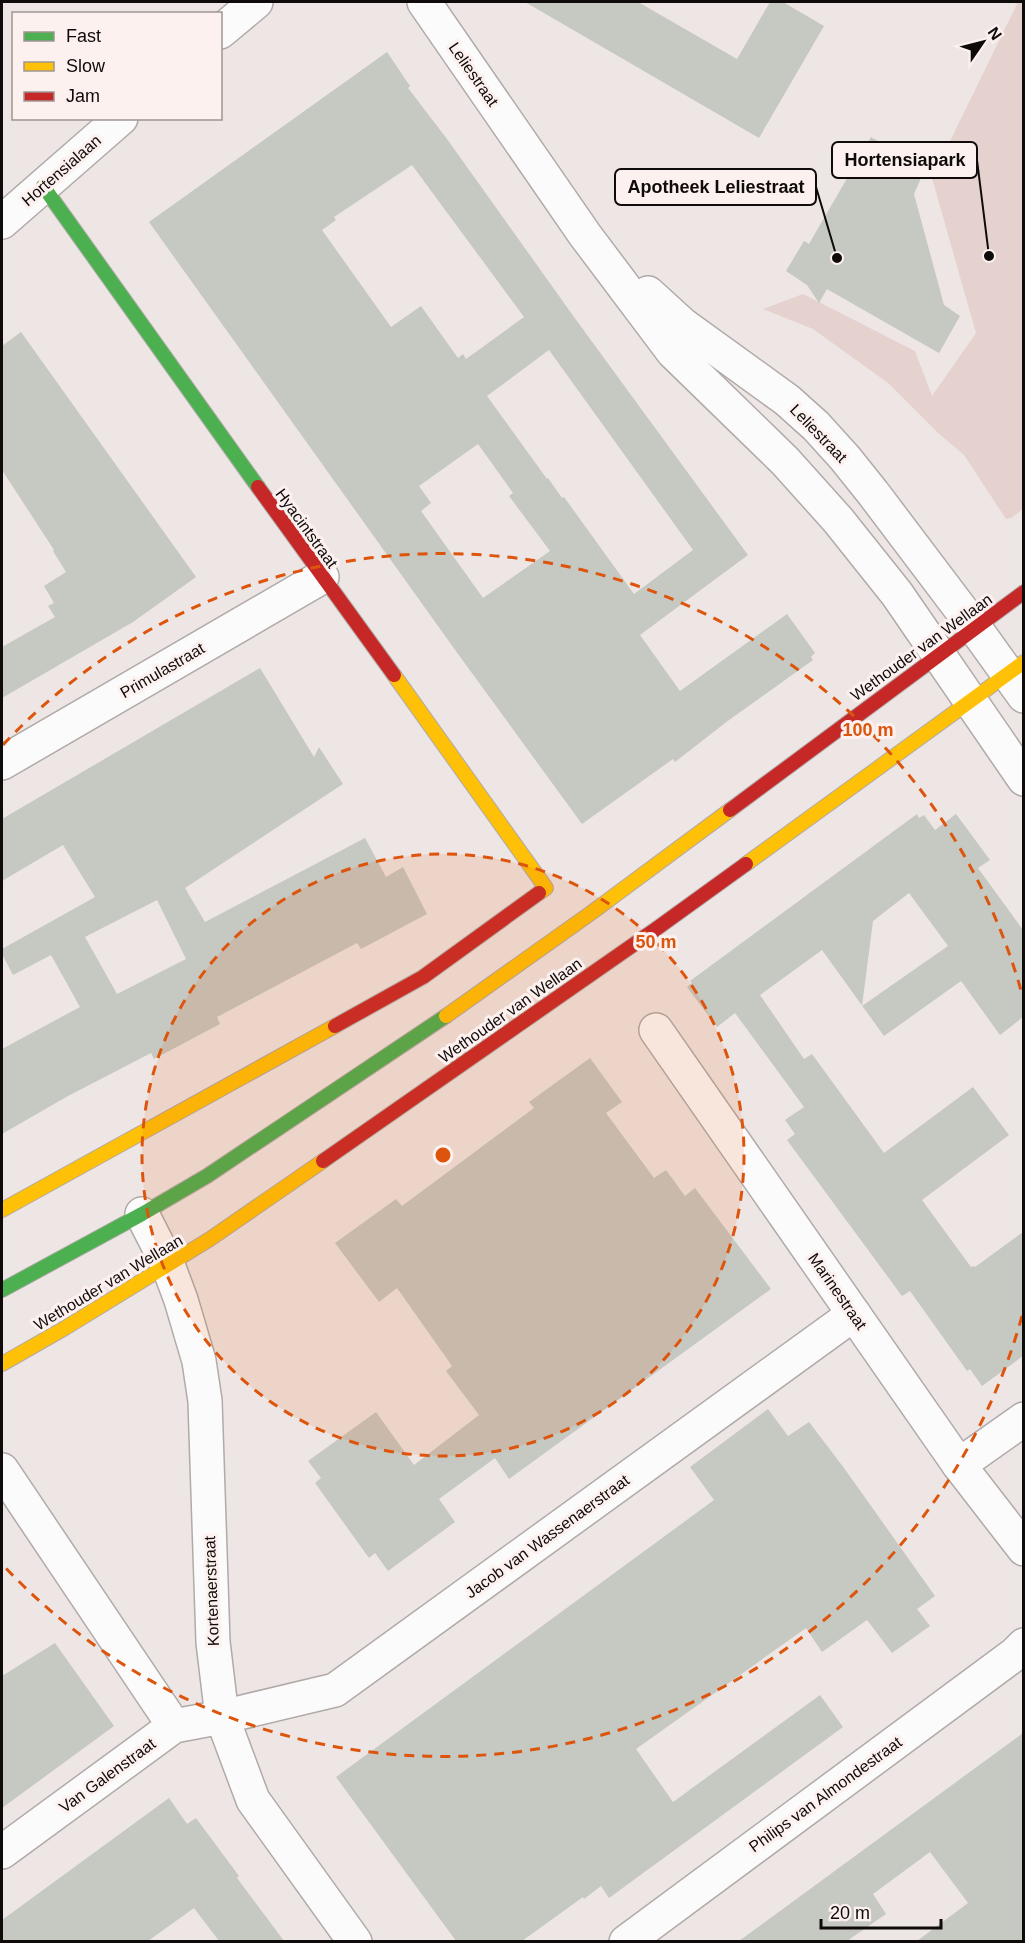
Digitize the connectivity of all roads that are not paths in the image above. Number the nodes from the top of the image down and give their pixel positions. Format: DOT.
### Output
graph roads {
  1 [pos="256,2"];
  2 [pos="424,2"];
  3 [pos="222,30"];
  4 [pos="119,120"];
  5 [pos="43,186"];
  6 [pos="2,222"];
  7 [pos="585,235"];
  8 [pos="322,577"];
  9 [pos="1023,592"];
  10 [pos="975,628"];
  11 [pos="939,655"];
  12 [pos="1018,677"];
  13 [pos="970,701"];
  14 [pos="2,763"];
  15 [pos="1023,779"];
  16 [pos="656,1030"];
  17 [pos="2,1210"];
  18 [pos="142,1214"];
  19 [pos="168,1265"];
  20 [pos="2,1290"];
  21 [pos="854,1314"];
  22 [pos="2,1364"];
  23 [pos="1023,1419"];
  24 [pos="959,1465"];
  25 [pos="2,1470"];
  26 [pos="1023,1549"];
  27 [pos="1023,1645"];
  28 [pos="222,1717"];
  29 [pos="174,1726"];
  30 [pos="2,1852"];
  31 [pos="355,1941"];
  32 [pos="626,1941"];
  1 -- 3 [label="street"];
  2 -- 7 [label="street, Leliestraat"];
  4 -- 5 [label="street, Hortensialaan"];
  5 -- 6 [label="street, Hortensialaan"];
  5 -- 8 [label="main road, Hyacintstraat"];
  7 -- 10 [label="street, Leliestraat"];
  7 -- 11 [label="street, Leliestraat"];
  8 -- 14 [label="street, Primulastraat"];
  8 -- 17 [label="main road, Hyacintstraat"];
  9 -- 10 [label="main road, Wethouder van Wellaan"];
  10 -- 11 [label="main road, Wethouder van Wellaan"];
  10 -- 12 [label="street, Leliestraat"];
  11 -- 13 [label="street, Leliestraat"];
  11 -- 18 [label="main road, Wethouder van Wellaan"];
  12 -- 13 [label="main road, Wethouder van Wellaan"];
  13 -- 15 [label="street, Leliestraat"];
  13 -- 19 [label="main road, Wethouder van Wellaan"];
  16 -- 21 [label="street, Marinestraat"];
  18 -- 19 [label="street, Kortenaerstraat"];
  18 -- 20 [label="main road, Wethouder van Wellaan"];
  19 -- 22 [label="main road, Wethouder van Wellaan"];
  19 -- 28 [label="street, Kortenaerstraat"];
  21 -- 24 [label="street, Marinestraat"];
  21 -- 28 [label="street, Jacob van Wassenaerstraat"];
  23 -- 24 [label="street"];
  24 -- 26 [label="street, Marinestraat"];
  25 -- 29 [label="street"];
  27 -- 32 [label="street, Philips van Almondestraat"];
  28 -- 29 [label="street, Van Galenstraat"];
  28 -- 31 [label="street, Kortenaerstraat"];
  29 -- 30 [label="street, Van Galenstraat"];
}
